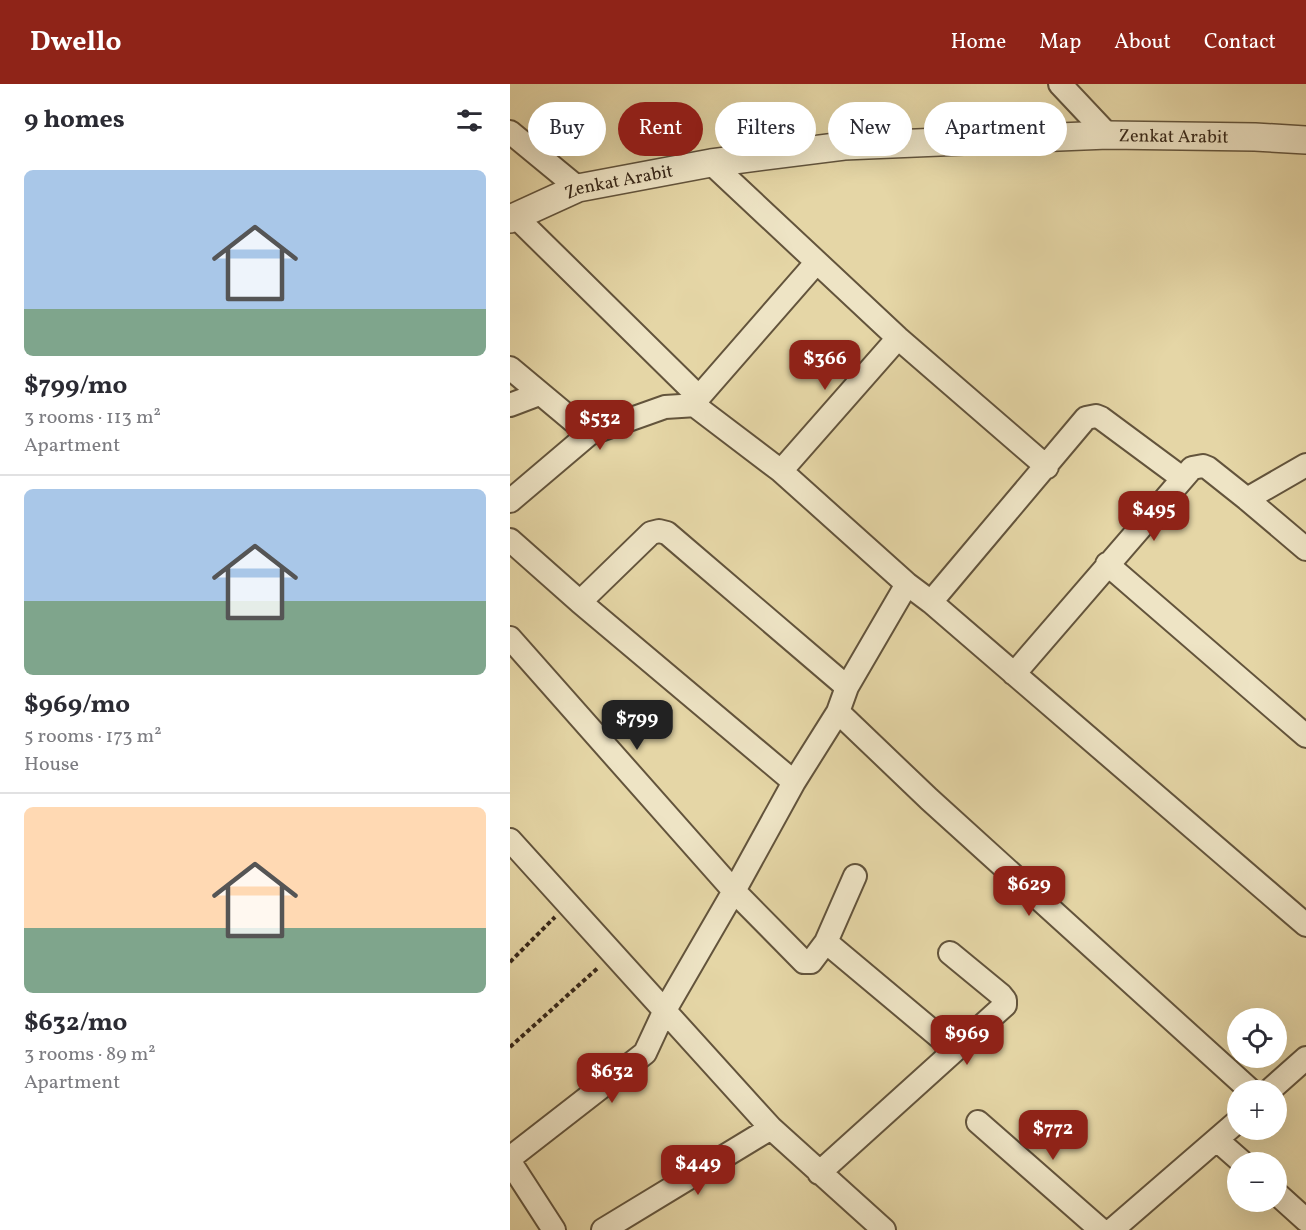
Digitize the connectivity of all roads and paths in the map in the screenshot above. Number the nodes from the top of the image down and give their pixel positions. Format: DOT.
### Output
graph roads {
  1 [pos="1060,84"];
  2 [pos="510,132"];
  3 [pos="1108,135"];
  4 [pos="1306,140"];
  5 [pos="711,163"];
  6 [pos="578,188"];
  7 [pos="513,218"];
  8 [pos="816,263"];
  9 [pos="898,338"];
  10 [pos="510,368"];
  11 [pos="539,394"];
  12 [pos="698,401"];
  13 [pos="510,405"];
  14 [pos="589,434"];
  15 [pos="1306,465"];
  16 [pos="1047,467"];
  17 [pos="781,471"];
  18 [pos="1182,478"];
  19 [pos="1247,499"];
  20 [pos="510,501"];
  21 [pos="510,540"];
  22 [pos="1306,549"];
  23 [pos="1107,564"];
  24 [pos="907,584"];
  25 [pos="580,602"];
  26 [pos="931,602"];
  27 [pos="510,638"];
  28 [pos="1014,674"];
  29 [pos="847,687"];
  30 [pos="838,712"];
  31 [pos="1306,736"];
  32 [pos="794,782"];
  33 [pos="510,840"];
  34 [pos="855,876"];
  35 [pos="734,891"];
  36 [pos="569,904"];
  37 [pos="1305,921"];
  38 [pos="826,942"];
  39 [pos="950,953"];
  40 [pos="613,954"];
  41 [pos="510,962"];
  42 [pos="665,1010"];
  43 [pos="510,1047"];
  44 [pos="955,1050"];
  45 [pos="1306,1058"];
  46 [pos="1239,1080"];
  47 [pos="1281,1080"];
  48 [pos="978,1122"];
  49 [pos="771,1128"];
  50 [pos="1227,1130"];
  51 [pos="1216,1140"];
  52 [pos="1230,1152"];
  53 [pos="510,1160"];
  54 [pos="819,1173"];
  55 [pos="1287,1203"];
  56 [pos="1306,1220"];
  57 [pos="554,1230"];
  58 [pos="603,1230"];
  59 [pos="884,1230"];
  60 [pos="1101,1230"];
  61 [pos="1112,1230"];
  1 -- 3 [label="street"];
  2 -- 6 [label="street"];
  3 -- 4 [label="street, Zenkat Arabit"];
  3 -- 5 [label="street, Zenkat Arabit"];
  5 -- 6 [label="street, Zenkat Arabit"];
  5 -- 8 [label="street"];
  6 -- 7 [label="street, Zenkat Arabit"];
  7 -- 12 [label="street"];
  8 -- 9 [label="street"];
  8 -- 12 [label="street"];
  9 -- 16 [label="street"];
  9 -- 17 [label="street"];
  10 -- 11 [label="street"];
  11 -- 13 [label="street"];
  11 -- 14 [label="street"];
  12 -- 14 [label="street"];
  12 -- 17 [label="street"];
  14 -- 20 [label="street"];
  15 -- 19 [label="street"];
  16 -- 18 [label="street"];
  16 -- 26 [label="street"];
  17 -- 24 [label="street"];
  18 -- 19 [label="street"];
  18 -- 23 [label="street"];
  19 -- 22 [label="street"];
  21 -- 25 [label="street"];
  23 -- 28 [label="street"];
  23 -- 31 [label="street"];
  24 -- 26 [label="street"];
  24 -- 29 [label="street"];
  25 -- 29 [label="street"];
  25 -- 32 [label="street"];
  26 -- 28 [label="street"];
  27 -- 35 [label="street"];
  28 -- 37 [label="street"];
  29 -- 30 [label="street"];
  30 -- 32 [label="street"];
  30 -- 46 [label="street"];
  32 -- 35 [label="street"];
  33 -- 36 [label="street"];
  34 -- 38 [label="street"];
  35 -- 38 [label="street"];
  35 -- 42 [label="street"];
  36 -- 40 [label="street"];
  36 -- 41 [label="path"];
  38 -- 44 [label="street"];
  39 -- 44 [label="street"];
  40 -- 42 [label="street"];
  40 -- 43 [label="path"];
  42 -- 49 [label="street"];
  42 -- 53 [label="street"];
  44 -- 54 [label="street"];
  45 -- 47 [label="street"];
  48 -- 60 [label="street"];
  49 -- 54 [label="street"];
  49 -- 58 [label="street"];
  50 -- 51 [label="street"];
  51 -- 52 [label="street"];
  51 -- 61 [label="street"];
  53 -- 57 [label="street"];
  54 -- 59 [label="street"];
  55 -- 56 [label="street"];
}
